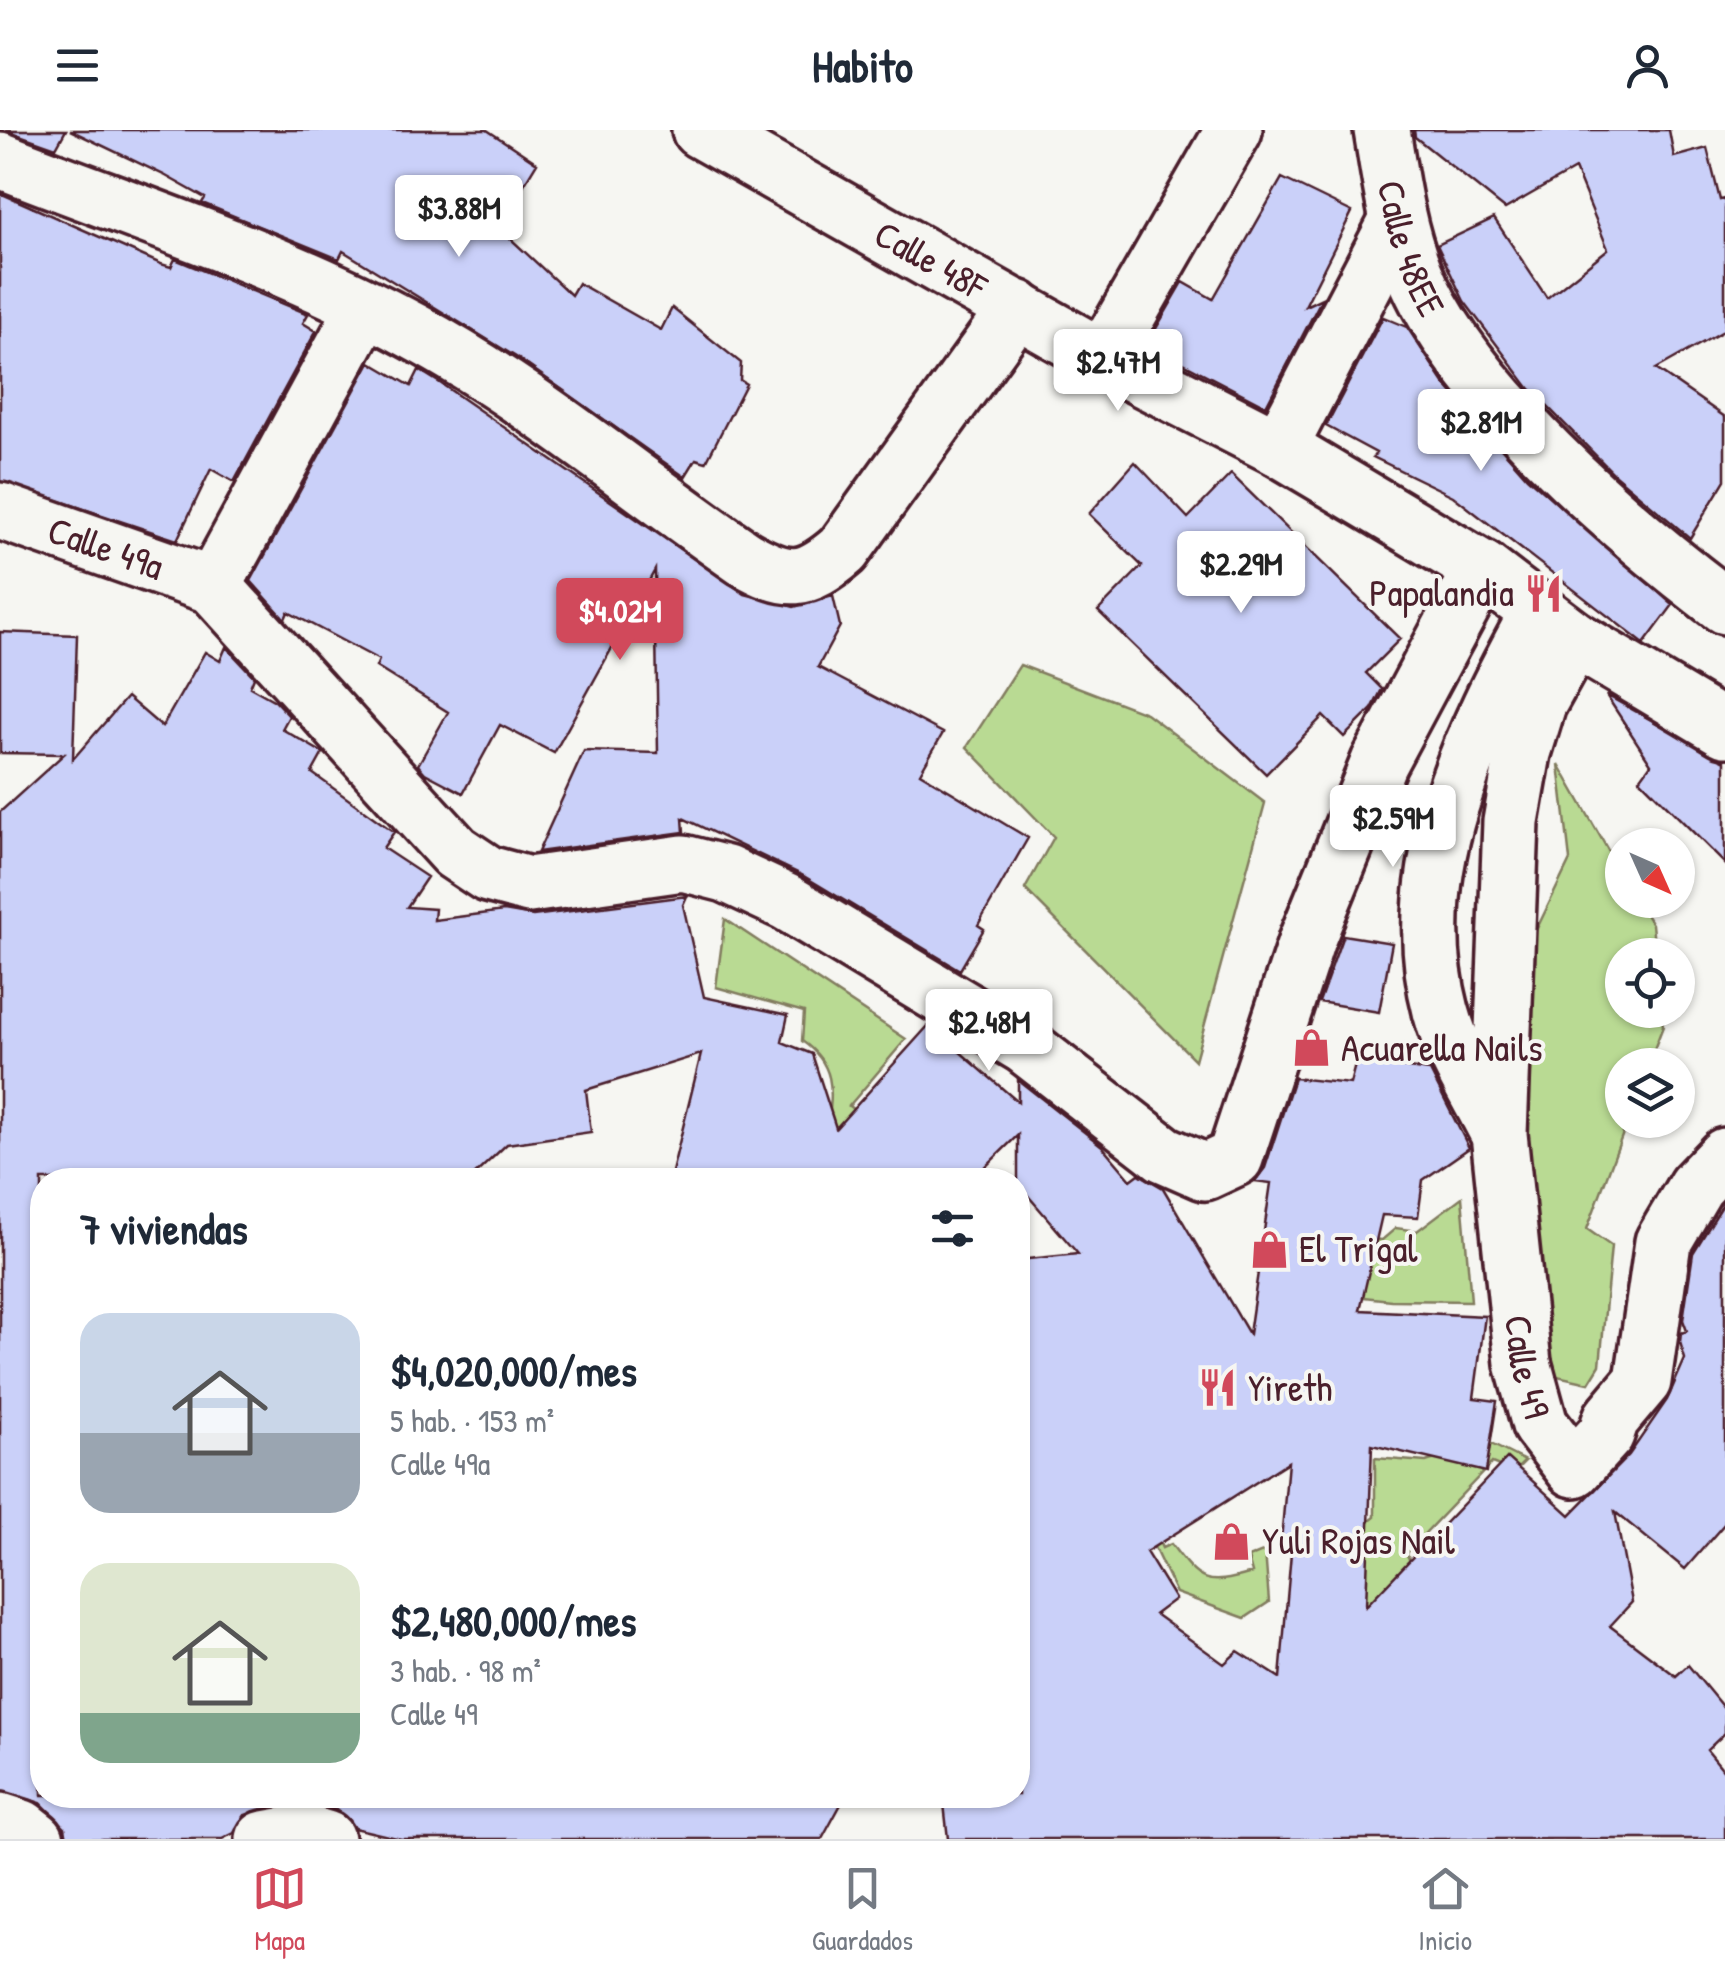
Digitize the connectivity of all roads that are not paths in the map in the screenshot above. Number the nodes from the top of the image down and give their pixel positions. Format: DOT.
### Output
graph roads {
  1 [pos="700,130"];
  2 [pos="1234,130"];
  3 [pos="1382,130"];
  4 [pos="0,160"];
  5 [pos="1397,222"];
  6 [pos="365,307"];
  7 [pos="1017,308"];
  8 [pos="1103,358"];
  9 [pos="1279,448"];
  10 [pos="0,510"];
  11 [pos="1482,568"];
  12 [pos="213,586"];
  13 [pos="1725,606"];
  14 [pos="1556,626"];
  15 [pos="1725,729"];
  16 [pos="1499,1134"];
  17 [pos="1725,1156"];
  18 [pos="0,1821"];
  19 [pos="36,1839"];
  20 [pos="264,1839"];
  21 [pos="326,1839"];
  1 -- 7 [label="street, Calle 48F"];
  2 -- 8 [label="street"];
  3 -- 5 [label="street, Calle 48EE"];
  4 -- 6 [label="street"];
  5 -- 9 [label="street"];
  5 -- 13 [label="street, Calle 48EE"];
  6 -- 7 [label="street"];
  6 -- 12 [label="street"];
  7 -- 8 [label="street, Calle 48F"];
  8 -- 9 [label="street, Calle 48F"];
  9 -- 11 [label="street, Calle 48F"];
  10 -- 12 [label="street, Calle 49a"];
  11 -- 12 [label="street"];
  11 -- 14 [label="street, Calle 48F"];
  14 -- 15 [label="street, Calle 48F"];
  14 -- 16 [label="street, Calle 49"];
  14 -- 16 [label="street, Calle 49"];
  16 -- 17 [label="street, Calle 49"];
  18 -- 19 [label="street"];
  20 -- 21 [label="street"];
}
